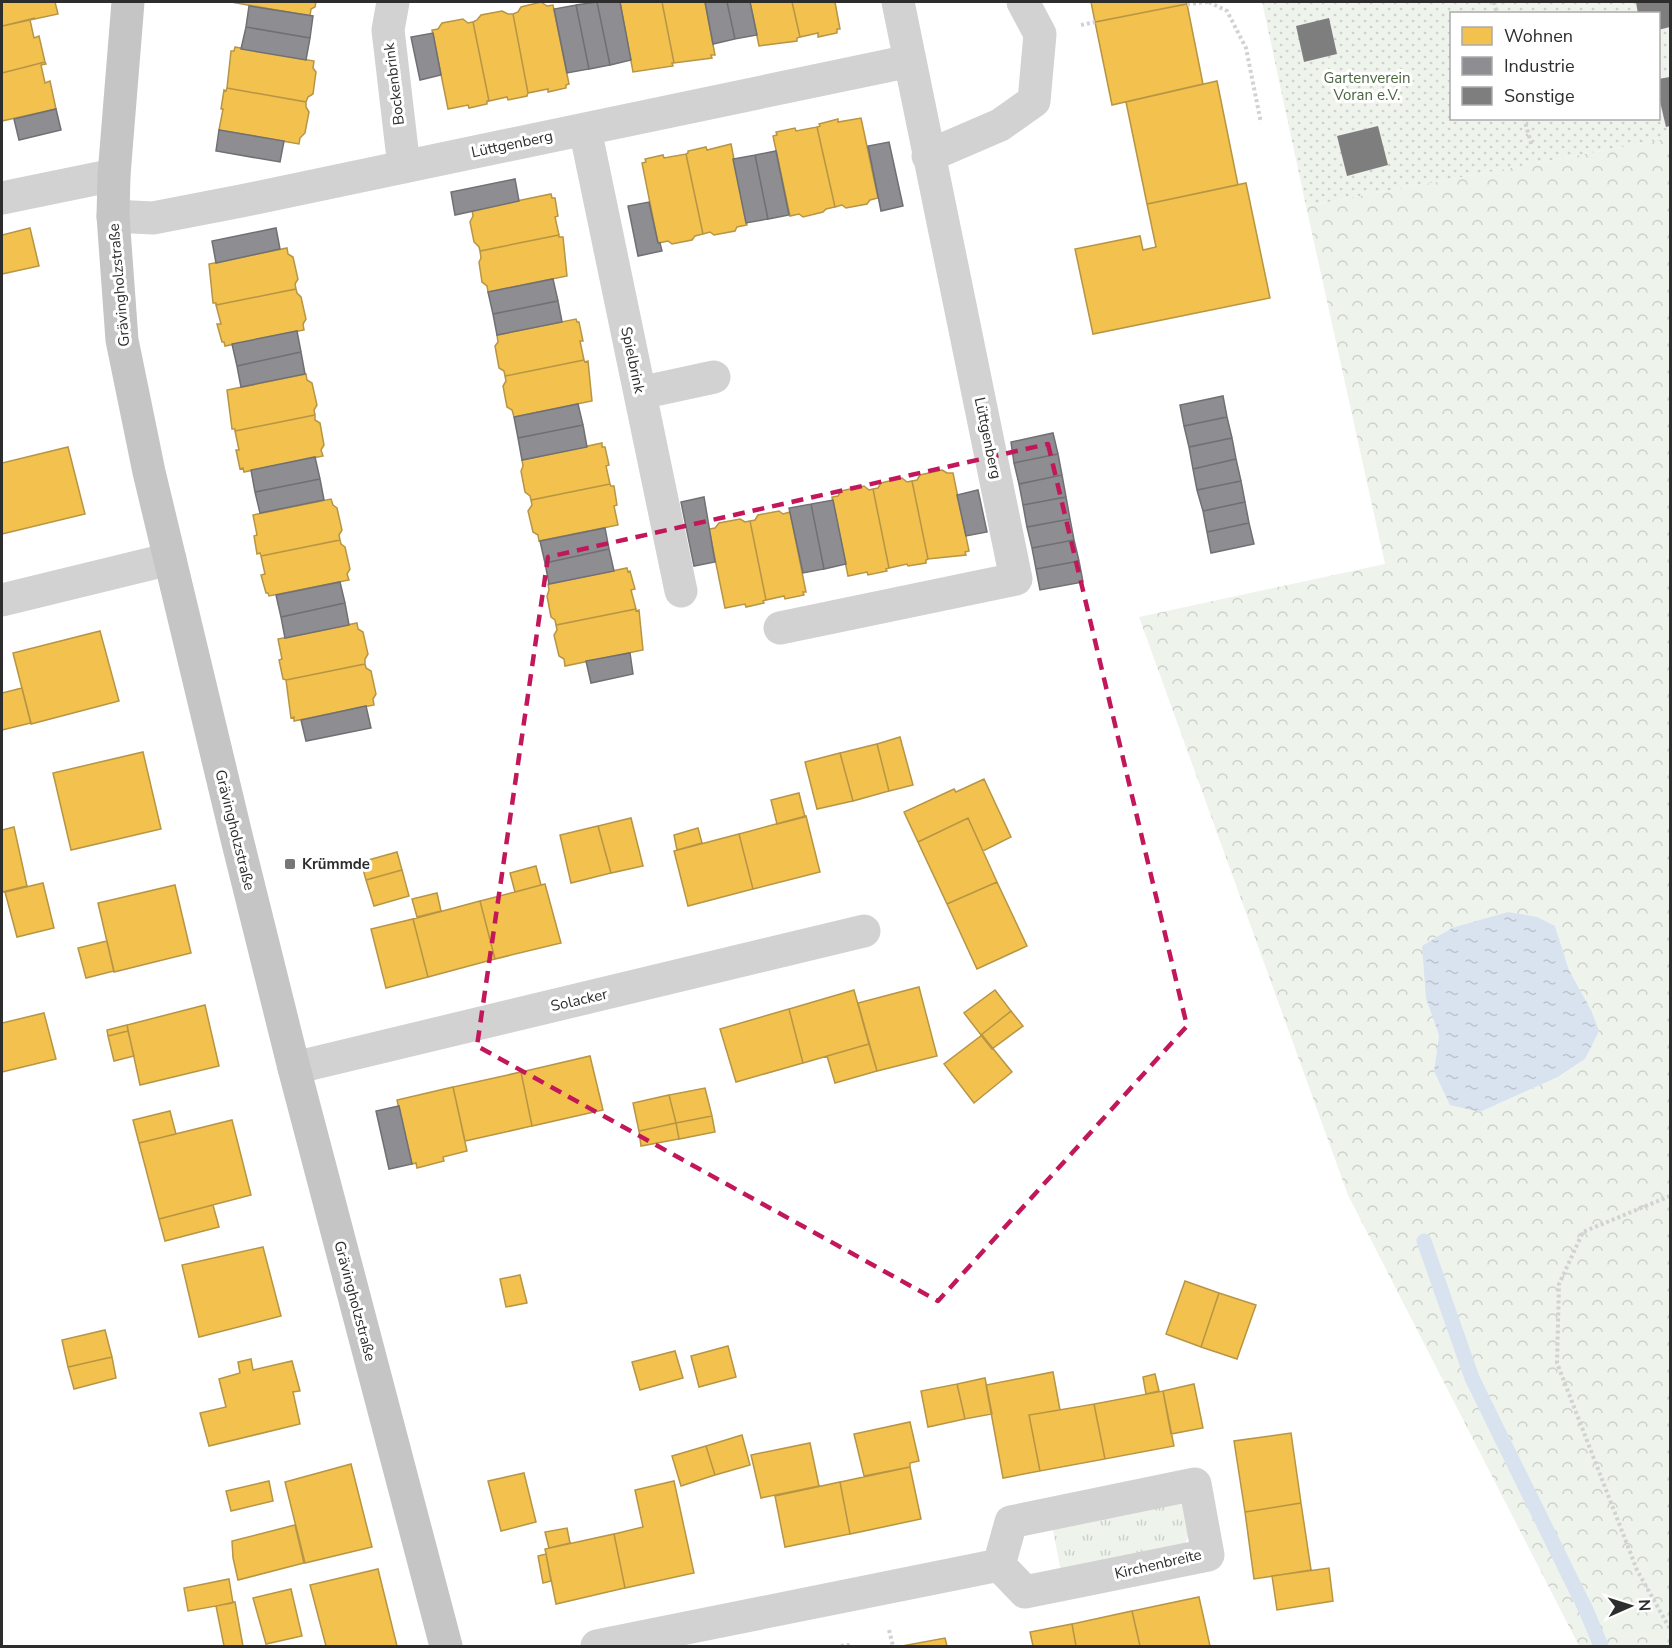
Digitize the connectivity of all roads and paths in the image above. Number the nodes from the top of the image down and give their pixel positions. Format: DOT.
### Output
graph roads {
  1 [pos="128,2"];
  2 [pos="393,2"];
  3 [pos="898,2"];
  4 [pos="1023,2"];
  5 [pos="1209,2"];
  6 [pos="1186,4"];
  7 [pos="910,61"];
  8 [pos="1525,120"];
  9 [pos="1261,123"];
  10 [pos="585,129"];
  11 [pos="1532,147"];
  12 [pos="928,156"];
  13 [pos="404,167"];
  14 [pos="114,175"];
  15 [pos="2,198"];
  16 [pos="113,216"];
  17 [pos="714,377"];
  18 [pos="640,393"];
  19 [pos="170,559"];
  20 [pos="681,591"];
  21 [pos="2,600"];
  22 [pos="780,628"];
  23 [pos="864,932"];
  24 [pos="294,1068"];
  25 [pos="1671,1196"];
  26 [pos="999,1565"];
  27 [pos="1671,1629"];
  28 [pos="446,1647"];
  29 [pos="597,1647"];
  30 [pos="841,1647"];
  31 [pos="849,1647"];
  1 -- 14 [label="main road, Grävingholzstraße"];
  2 -- 13 [label="street, Bockenbrink"];
  3 -- 7 [label="street, Lüttgenberg"];
  4 -- 12 [label="street"];
  5 -- 6 [label="path"];
  5 -- 9 [label="path"];
  7 -- 10 [label="street, Lüttgenberg"];
  7 -- 12 [label="street, Lüttgenberg"];
  8 -- 11 [label="path"];
  10 -- 13 [label="street, Lüttgenberg"];
  10 -- 18 [label="street, Spielbrink"];
  12 -- 22 [label="street, Lüttgenberg"];
  13 -- 16 [label="street, Lüttgenberg"];
  14 -- 15 [label="street"];
  14 -- 16 [label="main road, Grävingholzstraße"];
  16 -- 19 [label="main road, Grävingholzstraße"];
  17 -- 18 [label="street"];
  18 -- 20 [label="street, Spielbrink"];
  19 -- 21 [label="street"];
  19 -- 24 [label="main road, Grävingholzstraße"];
  23 -- 24 [label="street, Solacker"];
  24 -- 28 [label="main road, Grävingholzstraße"];
  25 -- 27 [label="path"];
  26 -- 26 [label="street, Kirchenbreite"];
  26 -- 29 [label="street"];
  30 -- 31 [label="path"];
}
